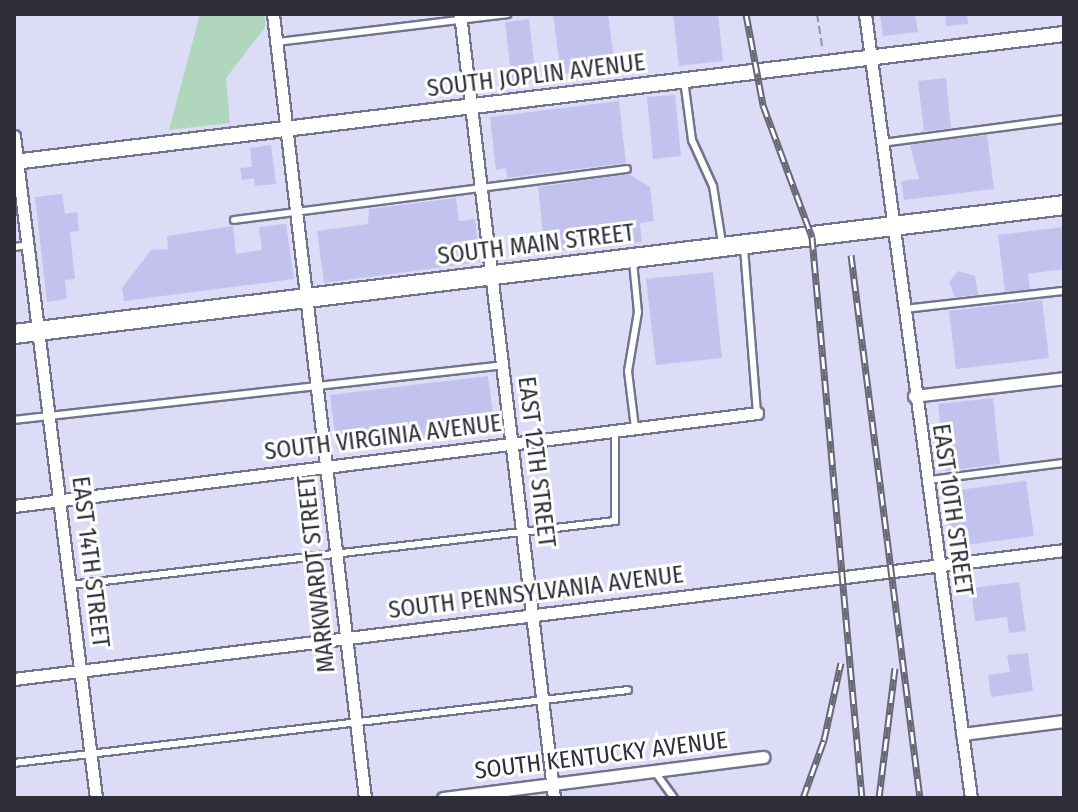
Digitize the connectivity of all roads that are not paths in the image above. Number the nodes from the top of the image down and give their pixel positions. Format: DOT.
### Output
graph roads {
  1 [pos="273,14"];
  2 [pos="507,14"];
  3 [pos="865,14"];
  4 [pos="460,17"];
  5 [pos="1064,34"];
  6 [pos="277,42"];
  7 [pos="871,58"];
  8 [pos="684,80"];
  9 [pos="472,106"];
  10 [pos="1064,119"];
  11 [pos="288,129"];
  12 [pos="14,136"];
  13 [pos="882,143"];
  14 [pos="16,162"];
  15 [pos="627,169"];
  16 [pos="481,187"];
  17 [pos="1064,205"];
  18 [pos="298,212"];
  19 [pos="234,220"];
  20 [pos="892,227"];
  21 [pos="28,245"];
  22 [pos="744,245"];
  23 [pos="14,247"];
  24 [pos="723,247"];
  25 [pos="632,258"];
  26 [pos="491,274"];
  27 [pos="1064,291"];
  28 [pos="308,298"];
  29 [pos="902,309"];
  30 [pos="38,331"];
  31 [pos="14,334"];
  32 [pos="502,365"];
  33 [pos="1064,378"];
  34 [pos="318,385"];
  35 [pos="914,396"];
  36 [pos="757,413"];
  37 [pos="49,416"];
  38 [pos="14,420"];
  39 [pos="635,428"];
  40 [pos="615,431"];
  41 [pos="511,443"];
  42 [pos="1064,463"];
  43 [pos="327,468"];
  44 [pos="925,481"];
  45 [pos="60,501"];
  46 [pos="14,506"];
  47 [pos="523,532"];
  48 [pos="1064,550"];
  49 [pos="337,554"];
  50 [pos="936,567"];
  51 [pos="70,585"];
  52 [pos="533,615"];
  53 [pos="346,638"];
  54 [pos="81,671"];
  55 [pos="14,679"];
  56 [pos="628,690"];
  57 [pos="543,700"];
  58 [pos="1064,721"];
  59 [pos="356,723"];
  60 [pos="962,734"];
  61 [pos="91,755"];
  62 [pos="763,757"];
  63 [pos="14,763"];
  64 [pos="655,772"];
  65 [pos="552,784"];
  66 [pos="96,798"];
  67 [pos="365,798"];
  68 [pos="443,798"];
  69 [pos="554,798"];
  70 [pos="674,798"];
  71 [pos="971,798"];
  1 -- 6 [label="street, MARKWARDT STREET"];
  2 -- 4 [label="lane"];
  3 -- 7 [label="street, EAST 10TH STREET"];
  4 -- 6 [label="lane"];
  4 -- 9 [label="street, EAST 12TH STREET"];
  5 -- 7 [label="street, SOUTH JOPLIN AVENUE"];
  6 -- 11 [label="street, MARKWARDT STREET"];
  7 -- 8 [label="street, SOUTH JOPLIN AVENUE"];
  7 -- 13 [label="street, EAST 10TH STREET"];
  8 -- 9 [label="street, SOUTH JOPLIN AVENUE"];
  8 -- 24 [label="lane"];
  9 -- 11 [label="street, SOUTH JOPLIN AVENUE"];
  9 -- 16 [label="street, EAST 12TH STREET"];
  10 -- 13 [label="lane"];
  11 -- 14 [label="street, SOUTH JOPLIN AVENUE"];
  11 -- 18 [label="street, MARKWARDT STREET"];
  12 -- 14 [label="street, EAST 14TH STREET"];
  13 -- 20 [label="street, EAST 10TH STREET"];
  14 -- 21 [label="street, EAST 14TH STREET"];
  15 -- 16 [label="lane"];
  16 -- 18 [label="lane"];
  16 -- 26 [label="street, EAST 12TH STREET"];
  17 -- 20 [label="main road, SOUTH MAIN STREET"];
  18 -- 19 [label="lane"];
  18 -- 28 [label="street, MARKWARDT STREET"];
  20 -- 22 [label="main road, SOUTH MAIN STREET"];
  20 -- 29 [label="street, EAST 10TH STREET"];
  21 -- 23 [label="lane"];
  21 -- 30 [label="street, EAST 14TH STREET"];
  22 -- 24 [label="main road, SOUTH MAIN STREET"];
  22 -- 36 [label="lane"];
  24 -- 25 [label="main road, SOUTH MAIN STREET"];
  25 -- 26 [label="main road, SOUTH MAIN STREET"];
  25 -- 39 [label="lane"];
  26 -- 28 [label="main road, SOUTH MAIN STREET"];
  26 -- 32 [label="street, EAST 12TH STREET"];
  27 -- 29 [label="lane"];
  28 -- 30 [label="main road, SOUTH MAIN STREET"];
  28 -- 34 [label="street, MARKWARDT STREET"];
  29 -- 35 [label="street, EAST 10TH STREET"];
  30 -- 31 [label="main road, SOUTH MAIN STREET"];
  30 -- 37 [label="street, EAST 14TH STREET"];
  32 -- 34 [label="lane"];
  32 -- 41 [label="street, EAST 12TH STREET"];
  33 -- 35 [label="street"];
  34 -- 37 [label="lane"];
  34 -- 43 [label="street, MARKWARDT STREET"];
  35 -- 44 [label="street, EAST 10TH STREET"];
  36 -- 39 [label="street, SOUTH VIRGINIA AVENUE"];
  37 -- 38 [label="lane"];
  37 -- 45 [label="street, EAST 14TH STREET"];
  39 -- 40 [label="street, SOUTH VIRGINIA AVENUE"];
  40 -- 41 [label="street, SOUTH VIRGINIA AVENUE"];
  40 -- 47 [label="lane"];
  41 -- 43 [label="street, SOUTH VIRGINIA AVENUE"];
  41 -- 47 [label="street, EAST 12TH STREET"];
  42 -- 44 [label="lane"];
  43 -- 45 [label="street, SOUTH VIRGINIA AVENUE"];
  43 -- 49 [label="street, MARKWARDT STREET"];
  44 -- 50 [label="street, EAST 10TH STREET"];
  45 -- 46 [label="street, SOUTH VIRGINIA AVENUE"];
  45 -- 51 [label="street, EAST 14TH STREET"];
  47 -- 49 [label="lane"];
  47 -- 52 [label="street, EAST 12TH STREET"];
  48 -- 50 [label="street, SOUTH PENNSYLVANIA AVENUE"];
  49 -- 51 [label="lane"];
  49 -- 53 [label="street, MARKWARDT STREET"];
  50 -- 52 [label="street, SOUTH PENNSYLVANIA AVENUE"];
  50 -- 60 [label="street, EAST 10TH STREET"];
  51 -- 54 [label="street, EAST 14TH STREET"];
  52 -- 53 [label="street, SOUTH PENNSYLVANIA AVENUE"];
  52 -- 57 [label="street, EAST 12TH STREET"];
  53 -- 54 [label="street, SOUTH PENNSYLVANIA AVENUE"];
  53 -- 59 [label="street, MARKWARDT STREET"];
  54 -- 55 [label="street, SOUTH PENNSYLVANIA AVENUE"];
  54 -- 61 [label="street, EAST 14TH STREET"];
  56 -- 57 [label="lane"];
  57 -- 59 [label="lane"];
  57 -- 65 [label="street, EAST 12TH STREET"];
  58 -- 60 [label="street"];
  59 -- 61 [label="lane"];
  59 -- 67 [label="street, MARKWARDT STREET"];
  60 -- 71 [label="street, EAST 10TH STREET"];
  61 -- 63 [label="lane"];
  61 -- 66 [label="street, EAST 14TH STREET"];
  62 -- 64 [label="street, SOUTH KENTUCKY AVENUE"];
  64 -- 65 [label="street, SOUTH KENTUCKY AVENUE"];
  64 -- 70 [label="lane"];
  65 -- 68 [label="street, SOUTH KENTUCKY AVENUE"];
  65 -- 69 [label="street, EAST 12TH STREET"];
}
